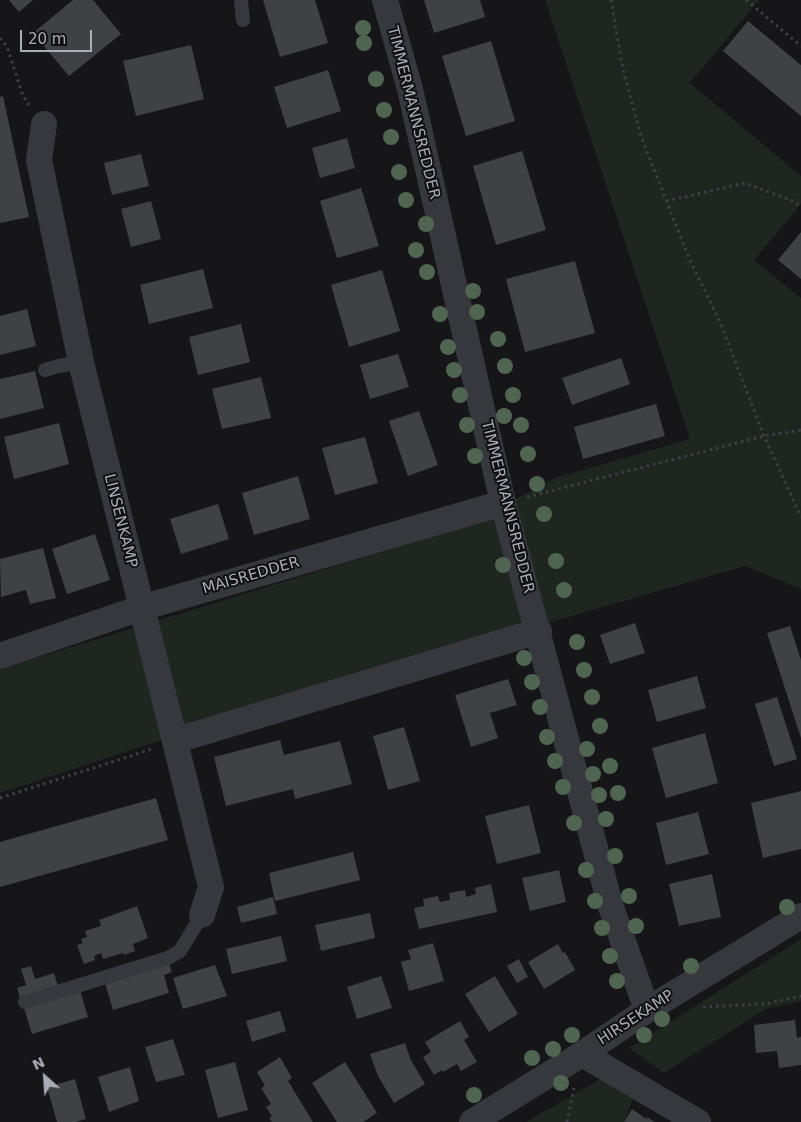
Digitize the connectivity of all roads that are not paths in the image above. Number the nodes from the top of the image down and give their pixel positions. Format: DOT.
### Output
graph roads {
  1 [pos="241,0"];
  2 [pos="385,0"];
  3 [pos="243,20"];
  4 [pos="44,124"];
  5 [pos="81,362"];
  6 [pos="45,370"];
  7 [pos="503,503"];
  8 [pos="141,608"];
  9 [pos="539,631"];
  10 [pos="0,656"];
  11 [pos="187,737"];
  12 [pos="202,915"];
  13 [pos="801,916"];
  14 [pos="25,1002"];
  15 [pos="648,1010"];
  16 [pos="582,1054"];
  17 [pos="472,1122"];
  18 [pos="698,1122"];
  1 -- 3 [label="lane"];
  2 -- 7 [label="street, TIMMERMANNSREDDER"];
  4 -- 5 [label="street, LINSENKAMP"];
  5 -- 6 [label="lane"];
  5 -- 8 [label="street, LINSENKAMP"];
  7 -- 8 [label="street, MAISREDDER"];
  7 -- 9 [label="street, TIMMERMANNSREDDER"];
  8 -- 10 [label="street, MAISREDDER"];
  8 -- 12 [label="street, LINSENKAMP"];
  9 -- 11 [label="street"];
  9 -- 15 [label="street, TIMMERMANNSREDDER"];
  12 -- 14 [label="lane"];
  13 -- 15 [label="street, HIRSEKAMP"];
  15 -- 16 [label="street, HIRSEKAMP"];
  16 -- 17 [label="street, HIRSEKAMP"];
  16 -- 18 [label="street"];
}
